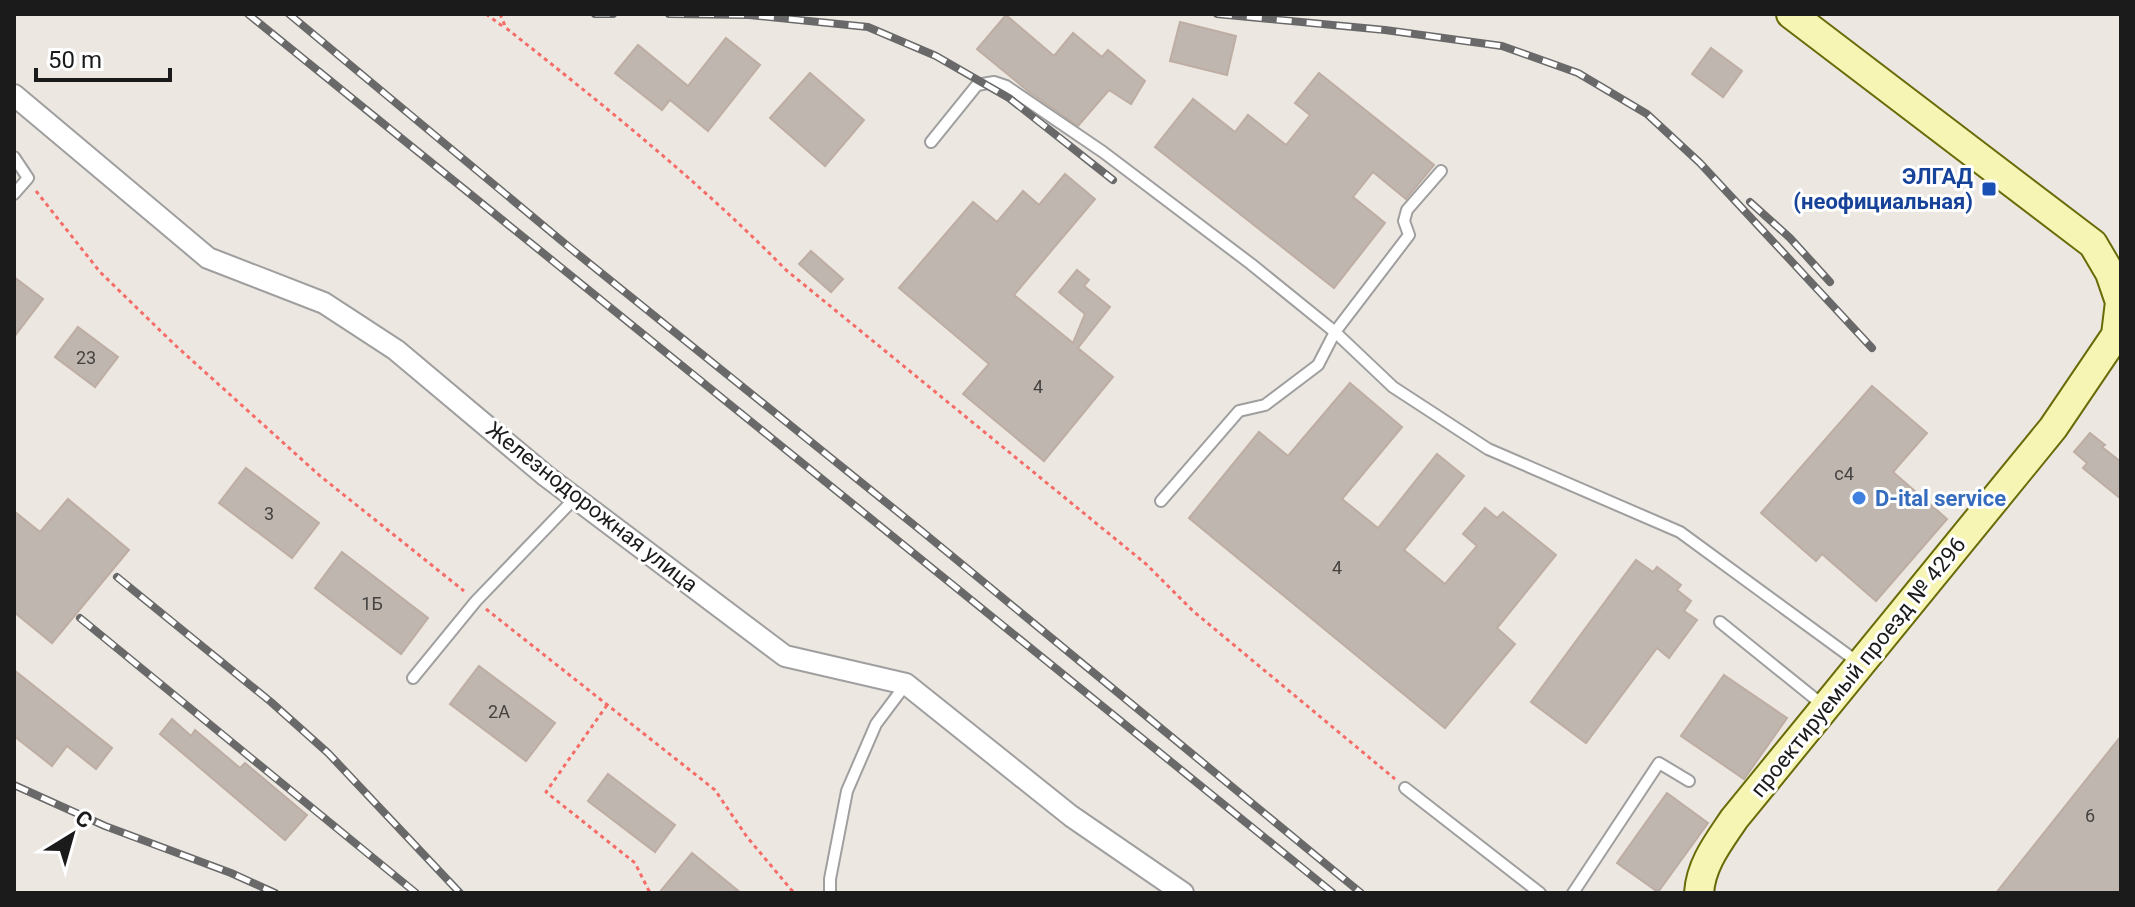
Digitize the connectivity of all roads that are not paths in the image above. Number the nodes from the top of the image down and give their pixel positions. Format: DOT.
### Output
graph roads {
  1 [pos="1791,14"];
  2 [pos="14,95"];
  3 [pos="931,142"];
  4 [pos="14,157"];
  5 [pos="1441,171"];
  6 [pos="14,194"];
  7 [pos="2093,244"];
  8 [pos="2121,259"];
  9 [pos="1335,332"];
  10 [pos="575,498"];
  11 [pos="1161,501"];
  12 [pos="1720,622"];
  13 [pos="1861,664"];
  14 [pos="413,678"];
  15 [pos="906,684"];
  16 [pos="1826,707"];
  17 [pos="1689,781"];
  18 [pos="1405,788"];
  19 [pos="830,893"];
  20 [pos="1183,893"];
  21 [pos="1540,893"];
  22 [pos="1573,893"];
  23 [pos="1699,893"];
  1 -- 7 [label="street"];
  2 -- 10 [label="street, Железнодорожная улица"];
  3 -- 9 [label="lane"];
  4 -- 6 [label="lane"];
  5 -- 9 [label="lane"];
  7 -- 8 [label="street"];
  7 -- 13 [label="street, проектируемый проезд № 4296"];
  9 -- 11 [label="lane"];
  9 -- 13 [label="lane"];
  10 -- 14 [label="lane"];
  10 -- 15 [label="street, Железнодорожная улица"];
  12 -- 16 [label="lane"];
  13 -- 16 [label="street, проектируемый проезд № 4296"];
  15 -- 19 [label="lane"];
  15 -- 20 [label="street, Железнодорожная улица"];
  16 -- 23 [label="street, проектируемый проезд № 4296"];
  17 -- 22 [label="lane"];
  18 -- 21 [label="lane"];
}
